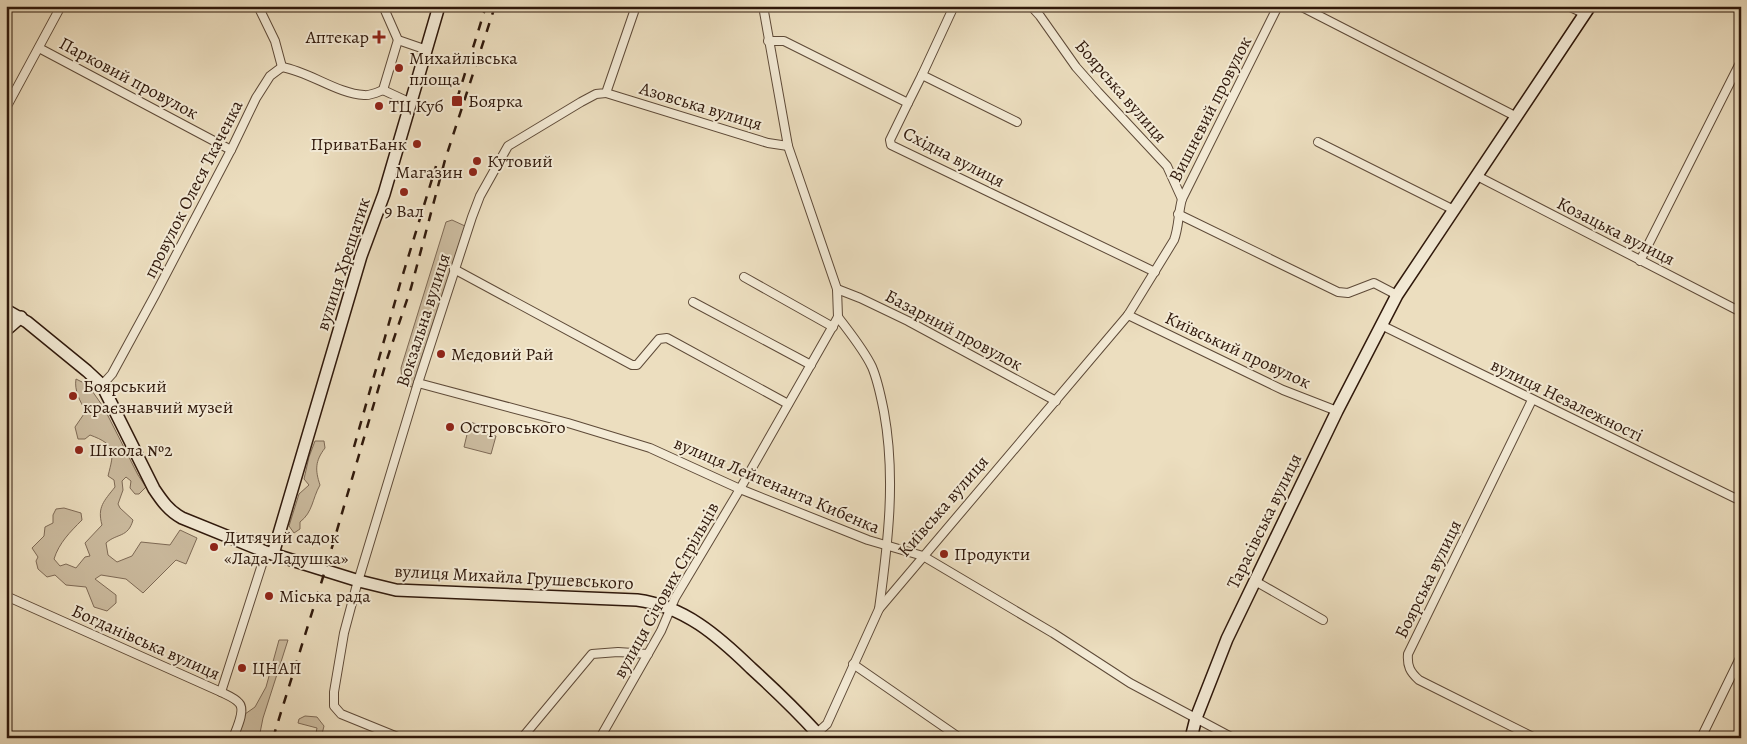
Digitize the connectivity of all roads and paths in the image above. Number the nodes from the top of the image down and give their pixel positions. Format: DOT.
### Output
graph roads {
  1 [pos="61,6"];
  2 [pos="258,6"];
  3 [pos="383,6"];
  4 [pos="440,6"];
  5 [pos="636,6"];
  6 [pos="763,6"];
  7 [pos="954,6"];
  8 [pos="1031,6"];
  9 [pos="1278,6"];
  10 [pos="1300,6"];
  11 [pos="1568,6"];
  12 [pos="1588,10"];
  13 [pos="398,40"];
  14 [pos="768,41"];
  15 [pos="39,48"];
  16 [pos="427,50"];
  17 [pos="1741,61"];
  18 [pos="282,67"];
  19 [pos="922,75"];
  20 [pos="383,90"];
  21 [pos="606,93"];
  22 [pos="411,102"];
  23 [pos="908,103"];
  24 [pos="6,108"];
  25 [pos="1517,117"];
  26 [pos="1017,122"];
  27 [pos="1318,142"];
  28 [pos="788,146"];
  29 [pos="231,150"];
  30 [pos="1477,176"];
  31 [pos="1182,199"];
  32 [pos="1454,210"];
  33 [pos="1178,214"];
  34 [pos="1640,261"];
  35 [pos="454,269"];
  36 [pos="1155,272"];
  37 [pos="744,277"];
  38 [pos="837,289"];
  39 [pos="1397,295"];
  40 [pos="693,302"];
  41 [pos="6,310"];
  42 [pos="1741,312"];
  43 [pos="1128,315"];
  44 [pos="838,317"];
  45 [pos="21,318"];
  46 [pos="1381,325"];
  47 [pos="833,327"];
  48 [pos="6,330"];
  49 [pos="811,365"];
  50 [pos="418,383"];
  51 [pos="102,385"];
  52 [pos="1056,400"];
  53 [pos="1532,400"];
  54 [pos="788,404"];
  55 [pos="1337,411"];
  56 [pos="740,488"];
  57 [pos="1741,501"];
  58 [pos="888,547"];
  59 [pos="270,553"];
  60 [pos="923,556"];
  61 [pos="359,581"];
  62 [pos="1255,581"];
  63 [pos="6,596"];
  64 [pos="670,608"];
  65 [pos="878,609"];
  66 [pos="1323,620"];
  67 [pos="648,654"];
  68 [pos="1741,656"];
  69 [pos="853,664"];
  70 [pos="1738,669"];
  71 [pos="221,692"];
  72 [pos="1196,718"];
  73 [pos="817,735"];
  74 [pos="233,738"];
  75 [pos="400,738"];
  76 [pos="522,738"];
  77 [pos="600,738"];
  78 [pos="960,738"];
  79 [pos="1191,738"];
  80 [pos="1233,738"];
  81 [pos="1535,738"];
  82 [pos="1701,738"];
  1 -- 15 [label="street"];
  2 -- 18 [label="street"];
  3 -- 13 [label="street"];
  4 -- 16 [label="street, вулиця Хрещатик"];
  5 -- 21 [label="street"];
  6 -- 14 [label="street, вулиця Січових Стрільців"];
  7 -- 19 [label="street"];
  8 -- 31 [label="street, Боярська вулиця"];
  9 -- 31 [label="street, Вишневий провулок"];
  10 -- 25 [label="street"];
  11 -- 12 [label="street"];
  12 -- 25 [label="street, Тарасівська вулиця"];
  13 -- 16 [label="street"];
  13 -- 20 [label="street"];
  14 -- 23 [label="street, Східна вулиця"];
  14 -- 28 [label="street, вулиця Січових Стрільців"];
  15 -- 24 [label="street"];
  15 -- 29 [label="street, Парковий провулок"];
  16 -- 22 [label="street, вулиця Хрещатик"];
  17 -- 34 [label="street"];
  18 -- 20 [label="street"];
  18 -- 29 [label="street, провулок Олеся Ткаченка"];
  19 -- 23 [label="street"];
  19 -- 26 [label="street"];
  20 -- 22 [label="street"];
  21 -- 28 [label="street, Азовська вулиця"];
  21 -- 35 [label="street, Вокзальна вулиця"];
  22 -- 59 [label="street, вулиця Хрещатик"];
  23 -- 36 [label="street, Східна вулиця"];
  25 -- 30 [label="street, Тарасівська вулиця"];
  27 -- 32 [label="street"];
  28 -- 38 [label="street, вулиця Січових Стрільців"];
  29 -- 51 [label="street, провулок Олеся Ткаченка"];
  30 -- 32 [label="street, Тарасівська вулиця"];
  30 -- 34 [label="street, Козацька вулиця"];
  31 -- 33 [label="street, Вишневий провулок"];
  32 -- 39 [label="street, Тарасівська вулиця"];
  33 -- 36 [label="street, Вишневий провулок"];
  33 -- 39 [label="street"];
  34 -- 42 [label="street, Козацька вулиця"];
  35 -- 50 [label="street, Вокзальна вулиця"];
  35 -- 54 [label="street"];
  36 -- 43 [label="street, Київська вулиця"];
  37 -- 47 [label="street"];
  38 -- 44 [label="street, вулиця Січових Стрільців"];
  38 -- 52 [label="street, Базарний провулок"];
  39 -- 46 [label="street, Тарасівська вулиця"];
  40 -- 49 [label="street"];
  41 -- 45 [label="street, вулиця Михайла Грушевського"];
  43 -- 52 [label="street, Київська вулиця"];
  43 -- 55 [label="street, Київський провулок"];
  44 -- 47 [label="street, вулиця Січових Стрільців"];
  44 -- 58 [label="street"];
  45 -- 48 [label="street"];
  45 -- 51 [label="street, вулиця Михайла Грушевського"];
  46 -- 53 [label="street, вулиця Незалежності"];
  46 -- 55 [label="street, Тарасівська вулиця"];
  47 -- 49 [label="street, вулиця Січових Стрільців"];
  49 -- 54 [label="street, вулиця Січових Стрільців"];
  50 -- 56 [label="street, вулиця Лейтенанта Кибенка"];
  50 -- 61 [label="street, Вокзальна вулиця"];
  51 -- 59 [label="street, вулиця Михайла Грушевського"];
  52 -- 60 [label="street, Київська вулиця"];
  53 -- 57 [label="street, вулиця Незалежності"];
  53 -- 81 [label="street, Боярська вулиця"];
  54 -- 56 [label="street, вулиця Січових Стрільців"];
  55 -- 62 [label="street, Тарасівська вулиця"];
  56 -- 58 [label="street, вулиця Лейтенанта Кибенка"];
  56 -- 64 [label="street, вулиця Січових Стрільців"];
  58 -- 60 [label="street, вулиця Лейтенанта Кибенка"];
  58 -- 65 [label="street"];
  59 -- 61 [label="street, вулиця Михайла Грушевського"];
  59 -- 71 [label="street, Богданівська вулиця"];
  60 -- 65 [label="street, Київська вулиця"];
  60 -- 72 [label="street, вулиця Лейтенанта Кибенка"];
  61 -- 64 [label="street, вулиця Михайла Грушевського"];
  61 -- 75 [label="street, Вокзальна вулиця"];
  62 -- 66 [label="street"];
  62 -- 72 [label="street, Тарасівська вулиця"];
  63 -- 71 [label="street, Богданівська вулиця"];
  64 -- 67 [label="street, вулиця Січових Стрільців"];
  64 -- 73 [label="street, вулиця Михайла Грушевського"];
  65 -- 69 [label="street, Київська вулиця"];
  67 -- 76 [label="street"];
  67 -- 77 [label="street, вулиця Січових Стрільців"];
  68 -- 70 [label="street"];
  69 -- 73 [label="street, Київська вулиця"];
  69 -- 78 [label="street"];
  70 -- 82 [label="street"];
  71 -- 74 [label="street"];
  72 -- 79 [label="street, Тарасівська вулиця"];
  72 -- 80 [label="street, вулиця Лейтенанта Кибенка"];
}
